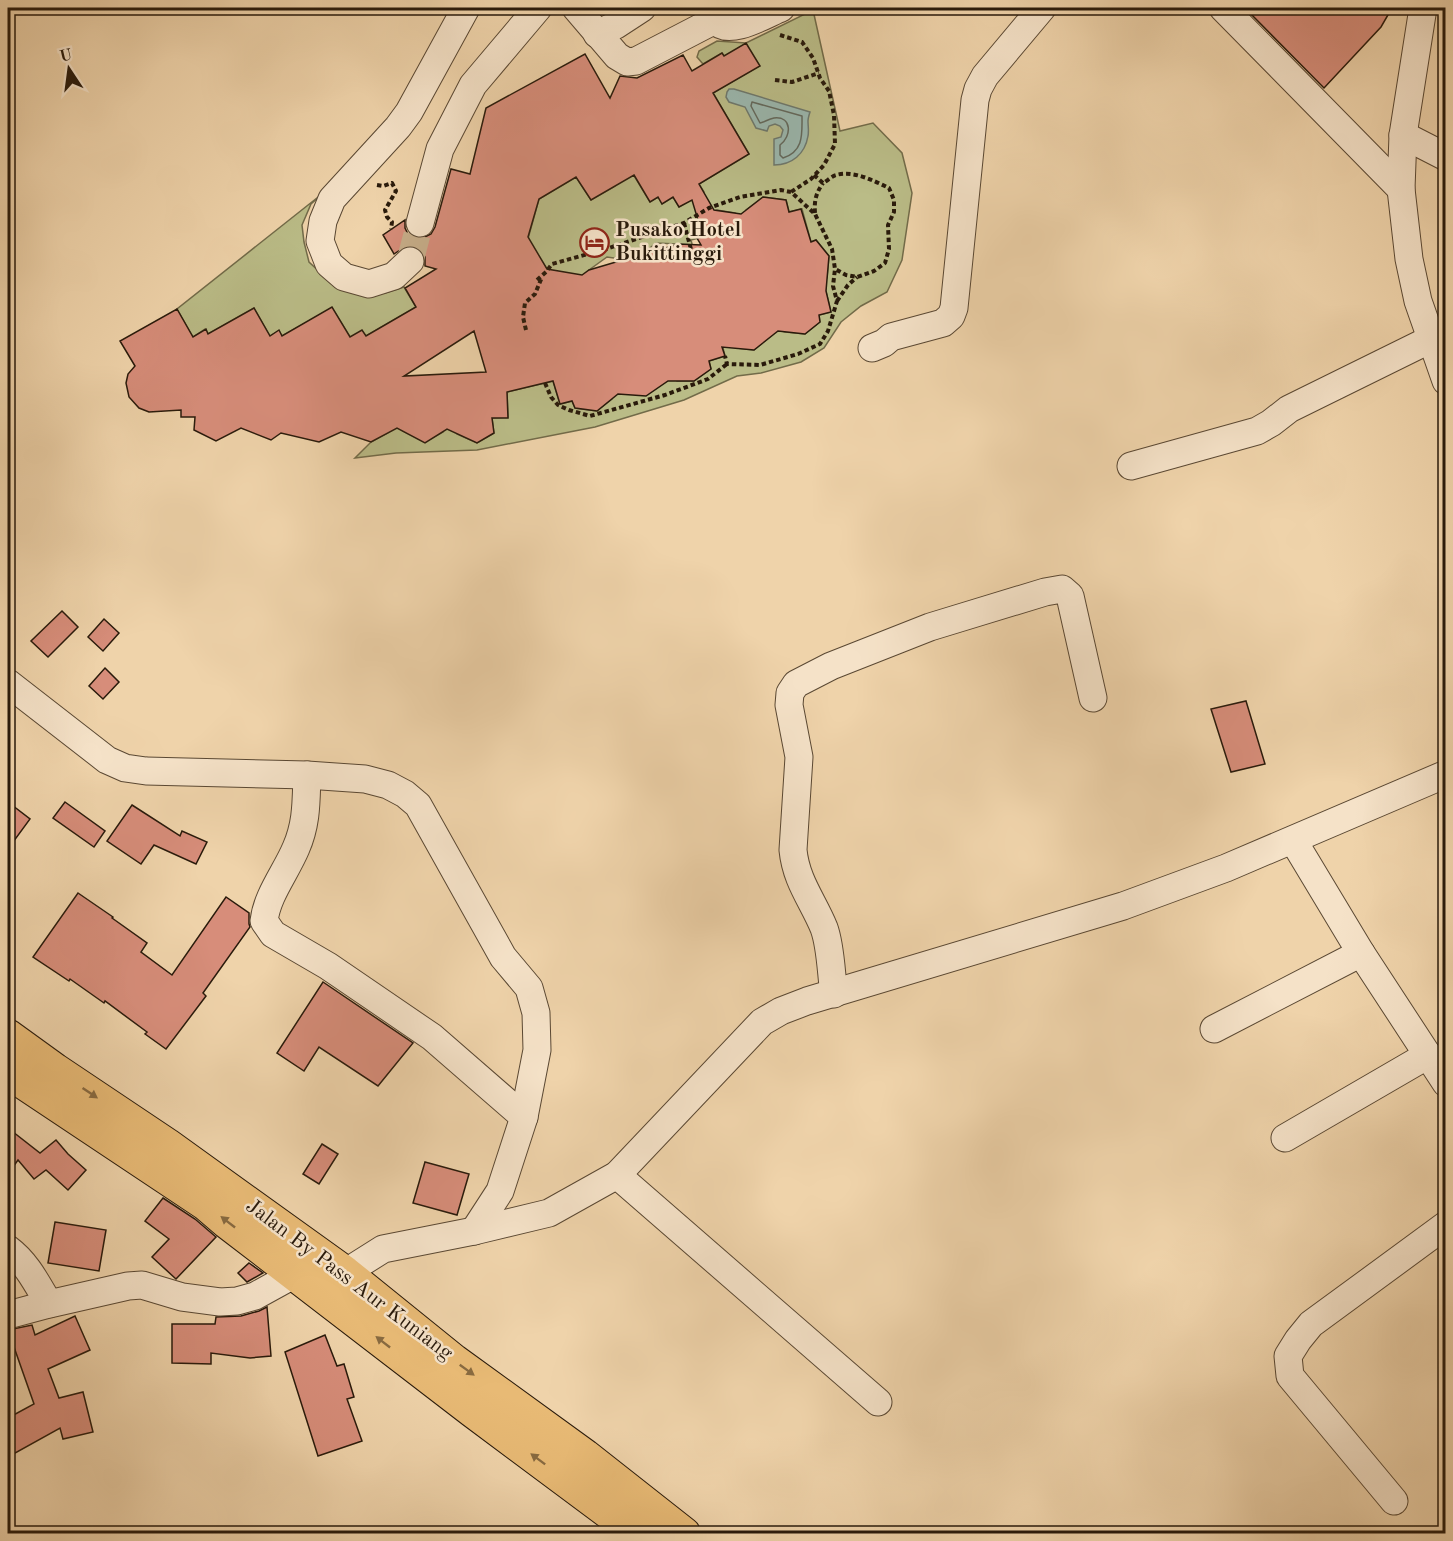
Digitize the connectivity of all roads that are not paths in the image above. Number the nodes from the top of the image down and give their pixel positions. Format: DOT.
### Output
graph roads {
  1 [pos="466,8"];
  2 [pos="538,8"];
  3 [pos="576,8"];
  4 [pos="642,8"];
  5 [pos="1042,8"];
  6 [pos="1223,8"];
  7 [pos="1423,8"];
  8 [pos="774,10"];
  9 [pos="712,14"];
  10 [pos="597,34"];
  11 [pos="1403,135"];
  12 [pos="1446,157"];
  13 [pos="1401,189"];
  14 [pos="420,224"];
  15 [pos="410,261"];
  16 [pos="1431,339"];
  17 [pos="872,348"];
  18 [pos="1446,381"];
  19 [pos="1131,466"];
  20 [pos="8,683"];
  21 [pos="1093,699"];
  22 [pos="306,774"];
  23 [pos="1446,774"];
  24 [pos="1293,840"];
  25 [pos="1361,952"];
  26 [pos="834,994"];
  27 [pos="1214,1029"];
  28 [pos="8,1036"];
  29 [pos="1428,1055"];
  30 [pos="8,1072"];
  31 [pos="47,1081"];
  32 [pos="1446,1083"];
  33 [pos="524,1117"];
  34 [pos="1285,1138"];
  35 [pos="617,1175"];
  36 [pos="1446,1225"];
  37 [pos="474,1231"];
  38 [pos="8,1250"];
  39 [pos="345,1273"];
  40 [pos="295,1274"];
  41 [pos="49,1304"];
  42 [pos="8,1316"];
  43 [pos="878,1402"];
  44 [pos="575,1467"];
  45 [pos="1394,1501"];
  46 [pos="630,1516"];
  47 [pos="684,1533"];
  1 -- 15 [label="street"];
  2 -- 14 [label="street"];
  3 -- 10 [label="street"];
  4 -- 10 [label="street"];
  5 -- 17 [label="street"];
  6 -- 13 [label="street"];
  7 -- 11 [label="street"];
  8 -- 9 [label="street"];
  9 -- 10 [label="street"];
  11 -- 12 [label="street"];
  11 -- 13 [label="street"];
  13 -- 16 [label="street"];
  16 -- 18 [label="street"];
  16 -- 19 [label="street"];
  20 -- 22 [label="street"];
  21 -- 26 [label="street"];
  22 -- 33 [label="street"];
  22 -- 33 [label="street"];
  23 -- 24 [label="street"];
  24 -- 25 [label="street"];
  24 -- 26 [label="street"];
  25 -- 27 [label="street"];
  25 -- 29 [label="street"];
  26 -- 35 [label="street"];
  28 -- 31 [label="highway, Jalan By Pass Aur Kuniang"];
  29 -- 32 [label="street"];
  29 -- 34 [label="street"];
  30 -- 31 [label="highway, Jalan By Pass Aur Kuniang"];
  31 -- 39 [label="highway, Jalan By Pass Aur Kuniang, one-way"];
  40 -- 31 [label="highway, Jalan By Pass Aur Kuniang, one-way"];
  33 -- 37 [label="street"];
  35 -- 37 [label="street"];
  35 -- 43 [label="street"];
  36 -- 45 [label="street"];
  37 -- 39 [label="street"];
  38 -- 41 [label="street"];
  39 -- 44 [label="highway, Jalan By Pass Aur Kuniang, one-way"];
  40 -- 41 [label="street"];
  44 -- 40 [label="highway, Jalan By Pass Aur Kuniang, one-way"];
  41 -- 42 [label="street"];
  44 -- 46 [label="highway, Jalan By Pass Aur Kuniang"];
  46 -- 47 [label="highway, Jalan By Pass Aur Kuniang"];
}
